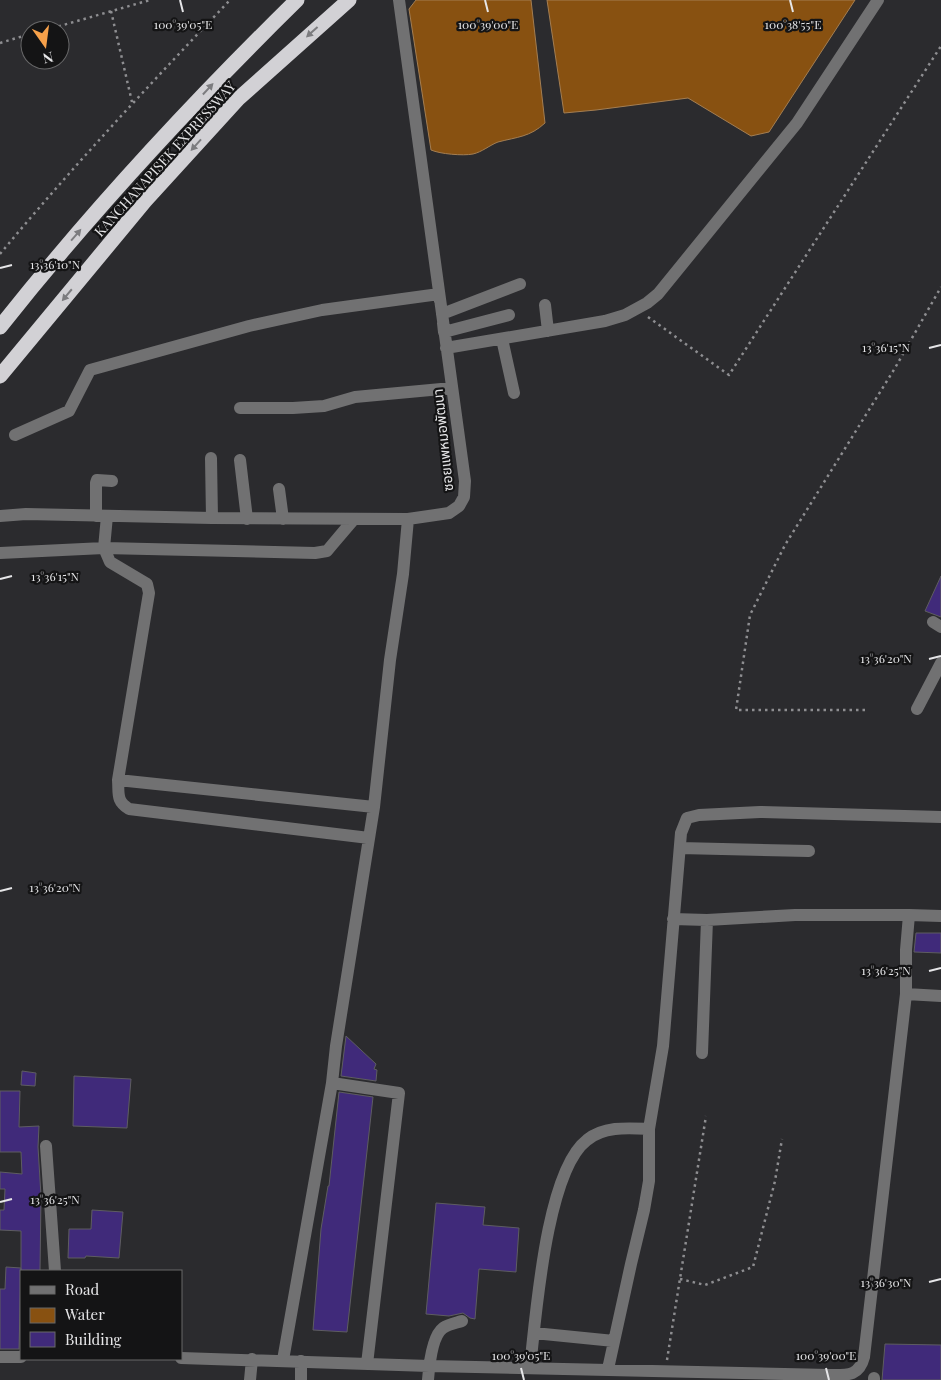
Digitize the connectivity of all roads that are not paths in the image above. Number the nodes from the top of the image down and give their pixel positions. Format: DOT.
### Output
graph roads {
  1 [pos="296,0"];
  2 [pos="349,0"];
  3 [pos="399,0"];
  4 [pos="878,0"];
  5 [pos="520,284"];
  6 [pos="439,294"];
  7 [pos="545,305"];
  8 [pos="442,314"];
  9 [pos="509,315"];
  10 [pos="0,327"];
  11 [pos="548,331"];
  12 [pos="444,332"];
  13 [pos="502,339"];
  14 [pos="446,348"];
  15 [pos="0,376"];
  16 [pos="452,388"];
  17 [pos="514,392"];
  18 [pos="240,408"];
  19 [pos="15,435"];
  20 [pos="211,458"];
  21 [pos="240,460"];
  22 [pos="112,481"];
  23 [pos="279,489"];
  24 [pos="0,516"];
  25 [pos="102,516"];
  26 [pos="212,518"];
  27 [pos="247,519"];
  28 [pos="283,519"];
  29 [pos="354,519"];
  30 [pos="408,519"];
  31 [pos="104,548"];
  32 [pos="0,553"];
  33 [pos="941,663"];
  34 [pos="917,709"];
  35 [pos="118,780"];
  36 [pos="374,807"];
  37 [pos="941,817"];
  38 [pos="368,838"];
  39 [pos="680,848"];
  40 [pos="809,851"];
  41 [pos="909,915"];
  42 [pos="941,916"];
  43 [pos="673,919"];
  44 [pos="707,920"];
  45 [pos="906,994"];
  46 [pos="941,996"];
  47 [pos="702,1053"];
  48 [pos="332,1083"];
  49 [pos="649,1129"];
  50 [pos="46,1146"];
  51 [pos="55,1270"];
  52 [pos="462,1321"];
  53 [pos="534,1333"];
  54 [pos="614,1341"];
  55 [pos="0,1357"];
  56 [pos="20,1357"];
  57 [pos="182,1358"];
  58 [pos="252,1359"];
  59 [pos="283,1360"];
  60 [pos="302,1361"];
  61 [pos="367,1364"];
  62 [pos="429,1366"];
  63 [pos="530,1367"];
  64 [pos="608,1369"];
  65 [pos="696,1376"];
  66 [pos="828,1378"];
  67 [pos="250,1380"];
  68 [pos="301,1380"];
  69 [pos="428,1380"];
  10 -- 1 [label="highway, KANCHANAPISEK EXPRESSWAY, one-way"];
  2 -- 15 [label="highway, KANCHANAPISEK EXPRESSWAY, one-way"];
  3 -- 6 [label="street, ซอยแพหมอพัฒนา"];
  4 -- 11 [label="street"];
  5 -- 8 [label="street"];
  6 -- 8 [label="street, ซอยแพหมอพัฒนา"];
  6 -- 12 [label="street"];
  6 -- 19 [label="street"];
  7 -- 11 [label="street"];
  8 -- 12 [label="street, ซอยแพหมอพัฒนา"];
  9 -- 12 [label="street"];
  11 -- 13 [label="street"];
  12 -- 14 [label="street, ซอยแพหมอพัฒนา"];
  13 -- 14 [label="street"];
  13 -- 17 [label="street"];
  14 -- 16 [label="street, ซอยแพหมอพัฒนา"];
  16 -- 18 [label="street"];
  16 -- 30 [label="street, ซอยแพหมอพัฒนา"];
  20 -- 26 [label="street"];
  21 -- 27 [label="street"];
  22 -- 25 [label="street"];
  23 -- 28 [label="street"];
  24 -- 25 [label="street, ซอยแพหมอพัฒนา"];
  25 -- 26 [label="street, ซอยแพหมอพัฒนา"];
  25 -- 31 [label="street"];
  26 -- 27 [label="street, ซอยแพหมอพัฒนา"];
  27 -- 28 [label="street, ซอยแพหมอพัฒนา"];
  28 -- 29 [label="street, ซอยแพหมอพัฒนา"];
  29 -- 30 [label="street, ซอยแพหมอพัฒนา"];
  29 -- 31 [label="street"];
  30 -- 36 [label="street"];
  31 -- 32 [label="street"];
  31 -- 35 [label="street"];
  33 -- 34 [label="street"];
  35 -- 36 [label="street"];
  35 -- 38 [label="street"];
  36 -- 38 [label="street"];
  37 -- 39 [label="street"];
  38 -- 48 [label="street"];
  39 -- 40 [label="street"];
  39 -- 43 [label="street"];
  41 -- 42 [label="street"];
  41 -- 44 [label="street"];
  41 -- 45 [label="street"];
  43 -- 44 [label="street"];
  43 -- 49 [label="street"];
  44 -- 47 [label="street"];
  45 -- 46 [label="street"];
  45 -- 66 [label="street"];
  48 -- 59 [label="street"];
  48 -- 61 [label="street"];
  49 -- 53 [label="street"];
  49 -- 54 [label="street"];
  50 -- 51 [label="street"];
  52 -- 62 [label="street"];
  53 -- 54 [label="street"];
  53 -- 63 [label="street"];
  54 -- 64 [label="street"];
  55 -- 56 [label="street"];
  57 -- 58 [label="street"];
  58 -- 59 [label="street"];
  58 -- 67 [label="street"];
  59 -- 60 [label="street"];
  60 -- 61 [label="street"];
  60 -- 68 [label="street"];
  61 -- 62 [label="street"];
  62 -- 63 [label="street"];
  62 -- 69 [label="street"];
  63 -- 64 [label="street"];
  64 -- 65 [label="street"];
  65 -- 66 [label="street"];
}
